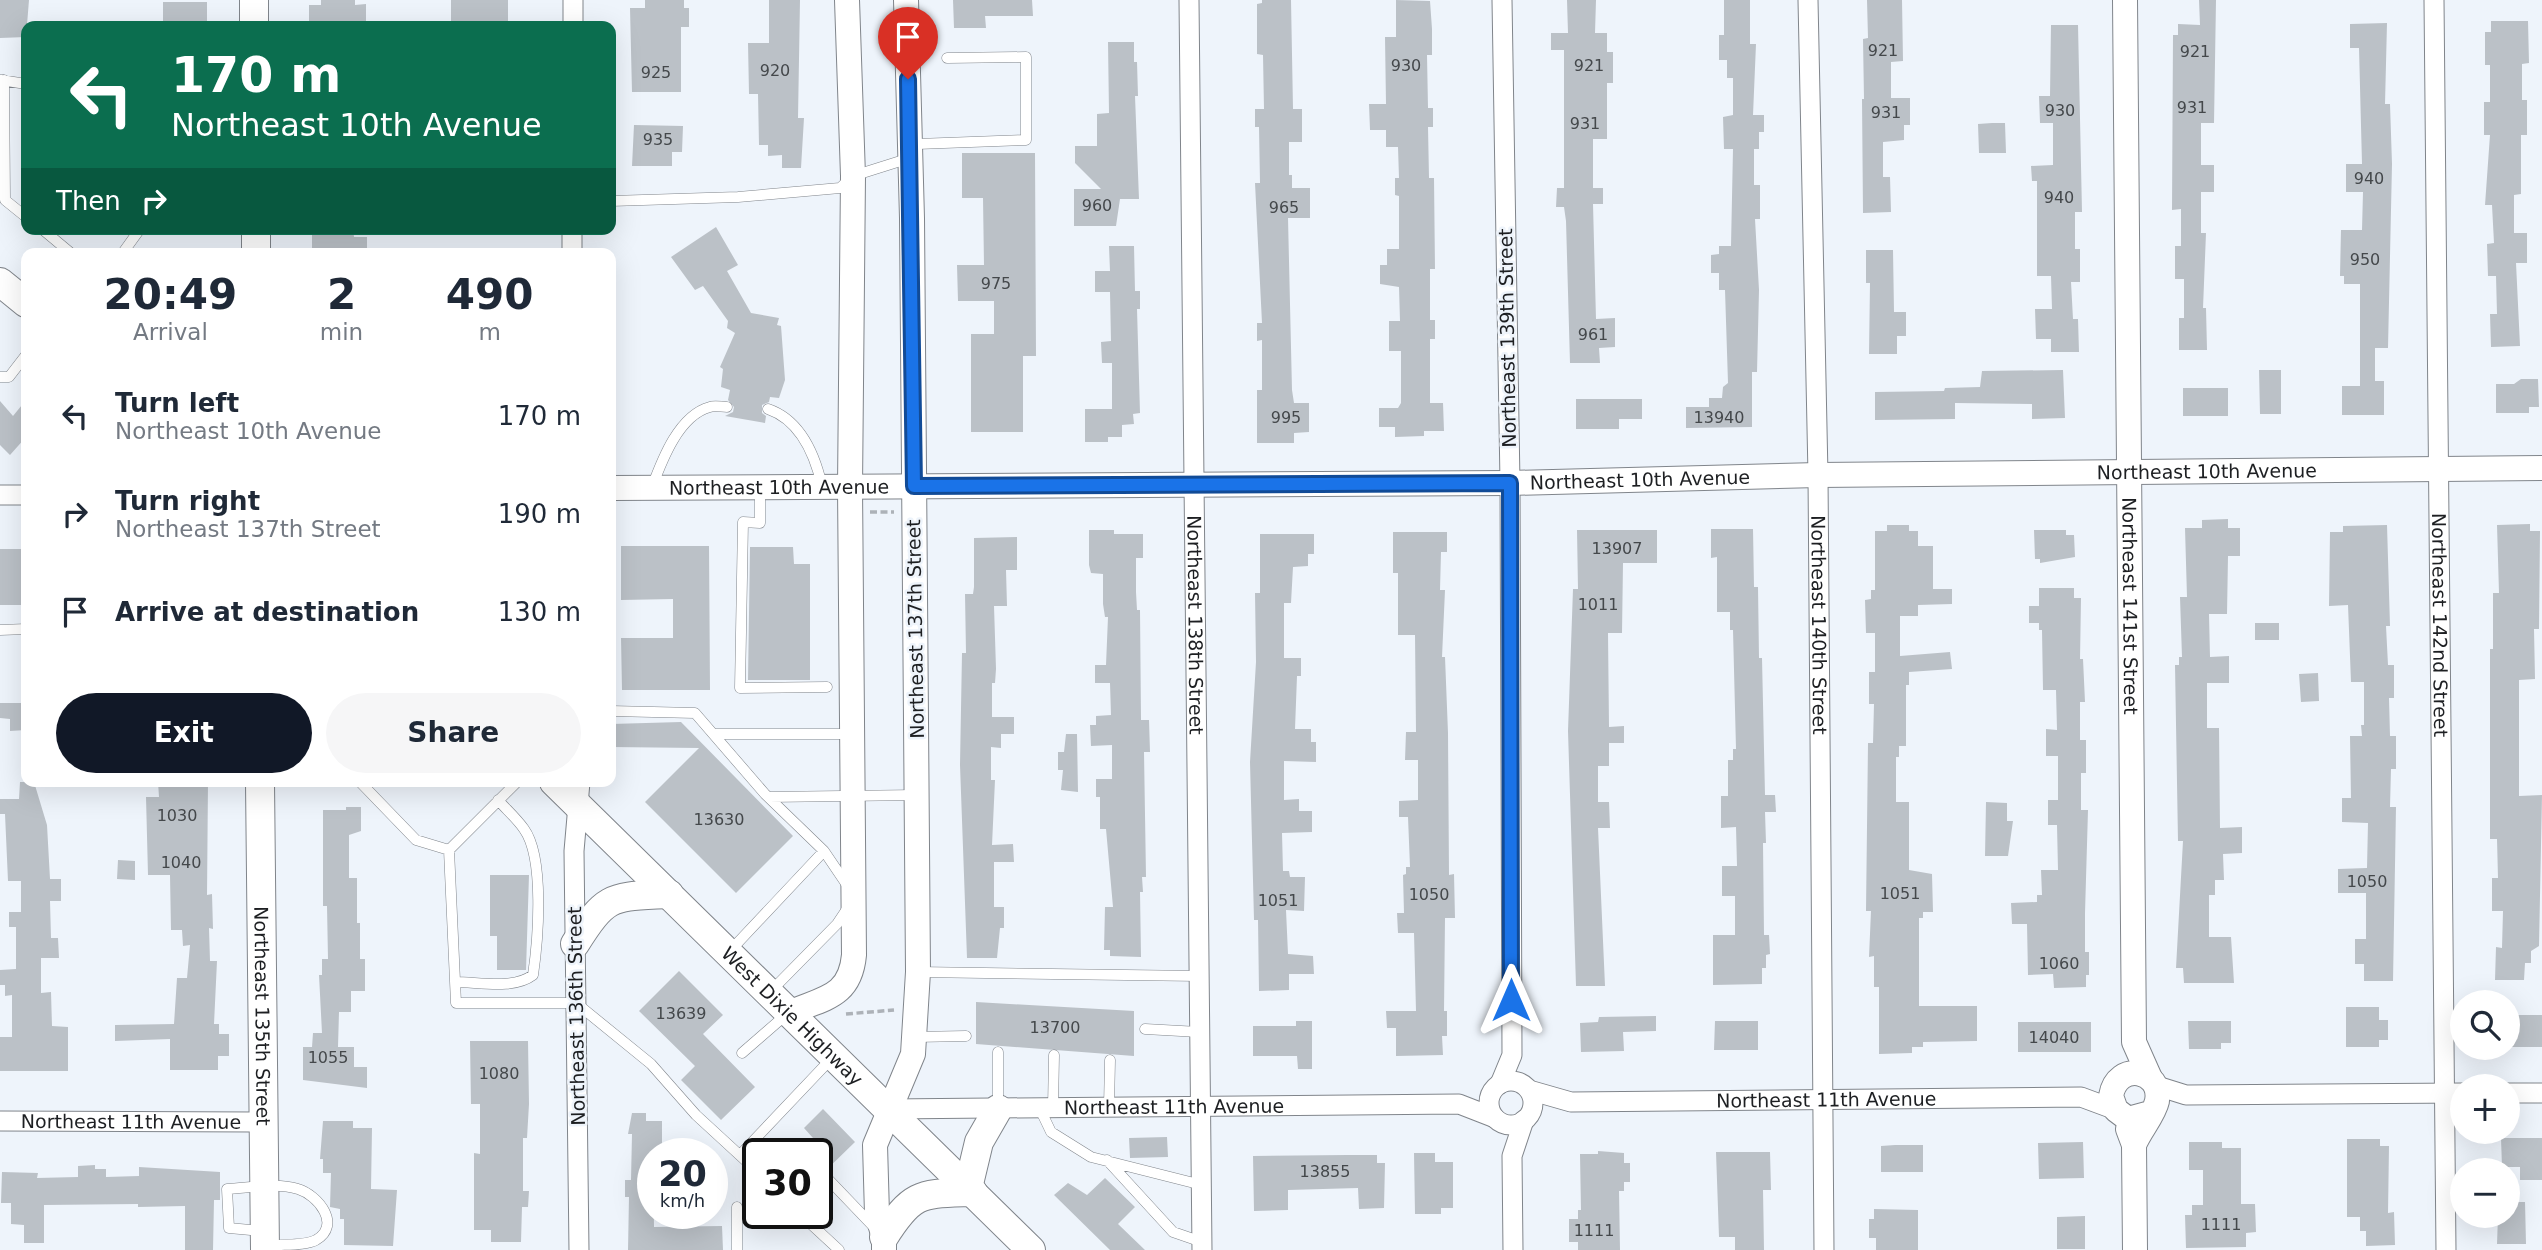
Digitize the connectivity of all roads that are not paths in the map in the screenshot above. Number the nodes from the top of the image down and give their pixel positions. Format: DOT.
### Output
graph roads {
  1 [pos="254,0"];
  2 [pos="573,0"];
  3 [pos="847,0"];
  4 [pos="906,0"];
  5 [pos="1189,0"];
  6 [pos="1502,0"];
  7 [pos="1808,0"];
  8 [pos="2125,0"];
  9 [pos="2434,0"];
  10 [pos="254,21"];
  11 [pos="573,21"];
  12 [pos="947,58"];
  13 [pos="2,80"];
  14 [pos="21,82"];
  15 [pos="910,158"];
  16 [pos="853,176"];
  17 [pos="616,201"];
  18 [pos="21,213"];
  19 [pos="49,235"];
  20 [pos="65,248"];
  21 [pos="21,361"];
  22 [pos="0,377"];
  23 [pos="727,407"];
  24 [pos="768,409"];
  25 [pos="2542,468"];
  26 [pos="2441,469"];
  27 [pos="2129,472"];
  28 [pos="1818,475"];
  29 [pos="1192,483"];
  30 [pos="1510,483"];
  31 [pos="850,486"];
  32 [pos="914,486"];
  33 [pos="760,487"];
  34 [pos="822,487"];
  35 [pos="616,488"];
  36 [pos="651,488"];
  37 [pos="0,495"];
  38 [pos="21,495"];
  39 [pos="21,629"];
  40 [pos="0,630"];
  41 [pos="827,687"];
  42 [pos="616,711"];
  43 [pos="714,734"];
  44 [pos="853,734"];
  45 [pos="260,787"];
  46 [pos="365,787"];
  47 [pos="512,787"];
  48 [pos="580,794"];
  49 [pos="855,795"];
  50 [pos="917,795"];
  51 [pos="769,797"];
  52 [pos="498,800"];
  53 [pos="449,850"];
  54 [pos="824,851"];
  55 [pos="669,894"];
  56 [pos="855,898"];
  57 [pos="575,944"];
  58 [pos="728,953"];
  59 [pos="918,972"];
  60 [pos="1199,976"];
  61 [pos="455,982"];
  62 [pos="576,1003"];
  63 [pos="779,1003"];
  64 [pos="1145,1029"];
  65 [pos="1199,1032"];
  66 [pos="966,1036"];
  67 [pos="915,1037"];
  68 [pos="2134,1042"];
  69 [pos="998,1052"];
  70 [pos="742,1053"];
  71 [pos="1054,1055"];
  72 [pos="1511,1055"];
  73 [pos="834,1057"];
  74 [pos="1110,1060"];
  75 [pos="2454,1074"];
  76 [pos="2118,1079"];
  77 [pos="1498,1085"];
  78 [pos="1528,1089"];
  79 [pos="2450,1093"];
  80 [pos="2520,1093"];
  81 [pos="2542,1093"];
  82 [pos="2152,1096"];
  83 [pos="2081,1097"];
  84 [pos="1823,1101"];
  85 [pos="1571,1102"];
  86 [pos="1459,1104"];
  87 [pos="1109,1107"];
  88 [pos="1200,1107"];
  89 [pos="1046,1108"];
  90 [pos="889,1109"];
  91 [pos="998,1109"];
  92 [pos="2118,1113"];
  93 [pos="1497,1119"];
  94 [pos="1526,1119"];
  95 [pos="0,1121"];
  96 [pos="263,1122"];
  97 [pos="2451,1144"];
  98 [pos="2134,1145"];
  99 [pos="740,1155"];
  100 [pos="1513,1156"];
  101 [pos="1107,1160"];
  102 [pos="833,1185"];
  103 [pos="1202,1185"];
  104 [pos="264,1187"];
  105 [pos="971,1190"];
  106 [pos="737,1207"];
  107 [pos="816,1229"];
  108 [pos="884,1243"];
  109 [pos="263,1244"];
  110 [pos="1202,1246"];
  111 [pos="579,1250"];
  112 [pos="737,1250"];
  113 [pos="839,1250"];
  114 [pos="1031,1250"];
  115 [pos="1513,1250"];
  116 [pos="1824,1250"];
  117 [pos="2135,1250"];
  118 [pos="2446,1250"];
  1 -- 10 [label="main road"];
  2 -- 11 [label="street"];
  3 -- 16 [label="street"];
  4 -- 15 [label="street, Northeast 137th Street"];
  5 -- 29 [label="street, Northeast 138th Street"];
  6 -- 30 [label="street, Northeast 139th Street"];
  7 -- 28 [label="street, Northeast 140th Street"];
  8 -- 27 [label="street, Northeast 141st Street"];
  9 -- 26 [label="street, Northeast 142nd Street"];
  12 -- 15 [label="lane"];
  13 -- 14 [label="lane"];
  13 -- 18 [label="lane"];
  15 -- 16 [label="lane"];
  15 -- 32 [label="street, Northeast 137th Street"];
  16 -- 17 [label="lane"];
  16 -- 31 [label="street"];
  19 -- 20 [label="lane"];
  21 -- 22 [label="lane"];
  23 -- 36 [label="lane"];
  24 -- 34 [label="lane"];
  25 -- 26 [label="street, Northeast 10th Avenue"];
  26 -- 27 [label="street, Northeast 10th Avenue"];
  26 -- 75 [label="street, Northeast 142nd Street"];
  27 -- 28 [label="street, Northeast 10th Avenue"];
  27 -- 68 [label="street, Northeast 141st Street"];
  28 -- 30 [label="street, Northeast 10th Avenue"];
  28 -- 84 [label="street, Northeast 140th Street"];
  29 -- 30 [label="street, Northeast 10th Avenue"];
  29 -- 32 [label="street, Northeast 10th Avenue"];
  29 -- 60 [label="street, Northeast 138th Street"];
  30 -- 72 [label="street, Northeast 139th Street"];
  31 -- 32 [label="street, Northeast 10th Avenue"];
  31 -- 34 [label="street, Northeast 10th Avenue"];
  31 -- 44 [label="street"];
  32 -- 50 [label="street, Northeast 137th Street"];
  33 -- 34 [label="street, Northeast 10th Avenue"];
  33 -- 36 [label="street, Northeast 10th Avenue"];
  33 -- 41 [label="lane"];
  35 -- 36 [label="street, Northeast 10th Avenue"];
  37 -- 38 [label="street"];
  39 -- 40 [label="lane"];
  42 -- 43 [label="lane"];
  43 -- 44 [label="lane"];
  43 -- 51 [label="lane"];
  44 -- 49 [label="street"];
  45 -- 96 [label="main road, Northeast 135th Street"];
  46 -- 53 [label="lane"];
  47 -- 52 [label="lane"];
  48 -- 55 [label="main road, West Dixie Highway"];
  48 -- 57 [label="street, Northeast 136th Street"];
  49 -- 50 [label="lane"];
  49 -- 51 [label="lane"];
  49 -- 56 [label="street"];
  50 -- 59 [label="street, Northeast 137th Street"];
  51 -- 54 [label="lane"];
  52 -- 53 [label="lane"];
  52 -- 61 [label="lane"];
  53 -- 61 [label="lane"];
  54 -- 56 [label="lane"];
  54 -- 58 [label="lane"];
  55 -- 57 [label="main road"];
  55 -- 58 [label="main road, West Dixie Highway"];
  56 -- 63 [label="lane"];
  56 -- 63 [label="street"];
  57 -- 62 [label="street, Northeast 136th Street"];
  58 -- 63 [label="main road, West Dixie Highway"];
  59 -- 60 [label="lane"];
  59 -- 67 [label="street, Northeast 137th Street"];
  60 -- 65 [label="street, Northeast 138th Street"];
  61 -- 62 [label="lane"];
  62 -- 99 [label="lane"];
  62 -- 111 [label="street, Northeast 136th Street"];
  63 -- 70 [label="lane"];
  63 -- 73 [label="main road, West Dixie Highway"];
  64 -- 65 [label="lane"];
  65 -- 88 [label="street, Northeast 138th Street"];
  66 -- 67 [label="lane"];
  67 -- 90 [label="street, Northeast 137th Street"];
  68 -- 76 [label="street, Northeast 141st Street"];
  68 -- 82 [label="street, Northeast 141st Street"];
  69 -- 91 [label="lane"];
  71 -- 89 [label="lane"];
  72 -- 77 [label="street, Northeast 139th Street"];
  72 -- 78 [label="street, Northeast 139th Street"];
  73 -- 90 [label="main road, West Dixie Highway"];
  73 -- 99 [label="lane"];
  74 -- 87 [label="lane"];
  76 -- 82 [label="street"];
  76 -- 83 [label="street, Northeast 11th Avenue"];
  76 -- 92 [label="street"];
  77 -- 78 [label="street"];
  77 -- 86 [label="street, Northeast 11th Avenue"];
  77 -- 93 [label="street"];
  78 -- 85 [label="street, Northeast 11th Avenue"];
  78 -- 94 [label="street"];
  79 -- 82 [label="street"];
  80 -- 81 [label="street"];
  82 -- 92 [label="street"];
  82 -- 98 [label="street"];
  83 -- 84 [label="street, Northeast 11th Avenue"];
  83 -- 92 [label="street, Northeast 11th Avenue"];
  84 -- 85 [label="street, Northeast 11th Avenue"];
  84 -- 116 [label="street, Northeast 140th Street"];
  85 -- 94 [label="street, Northeast 11th Avenue"];
  86 -- 88 [label="street, Northeast 11th Avenue"];
  86 -- 93 [label="street, Northeast 11th Avenue"];
  87 -- 88 [label="street, Northeast 11th Avenue"];
  87 -- 89 [label="street, Northeast 11th Avenue"];
  88 -- 103 [label="street, Northeast 138th Street"];
  89 -- 91 [label="street, Northeast 11th Avenue"];
  89 -- 101 [label="lane"];
  90 -- 91 [label="street, Northeast 11th Avenue"];
  90 -- 105 [label="main road, West Dixie Highway"];
  90 -- 108 [label="street, Northeast 137th Street"];
  91 -- 105 [label="main road"];
  92 -- 98 [label="street"];
  93 -- 94 [label="street"];
  93 -- 100 [label="street"];
  94 -- 100 [label="street"];
  95 -- 96 [label="street, Northeast 11th Avenue"];
  96 -- 104 [label="main road, Northeast 135th Street"];
  97 -- 118 [label="street, Northeast 142nd Street"];
  98 -- 117 [label="street"];
  100 -- 115 [label="street"];
  101 -- 103 [label="lane"];
  101 -- 110 [label="lane"];
  102 -- 108 [label="lane"];
  103 -- 110 [label="street, Northeast 138th Street"];
  104 -- 109 [label="main road, Northeast 135th Street"];
  104 -- 109 [label="lane"];
  104 -- 109 [label="lane"];
  105 -- 108 [label="main road"];
  105 -- 114 [label="main road, West Dixie Highway"];
  106 -- 112 [label="lane"];
  107 -- 113 [label="lane"];
}
